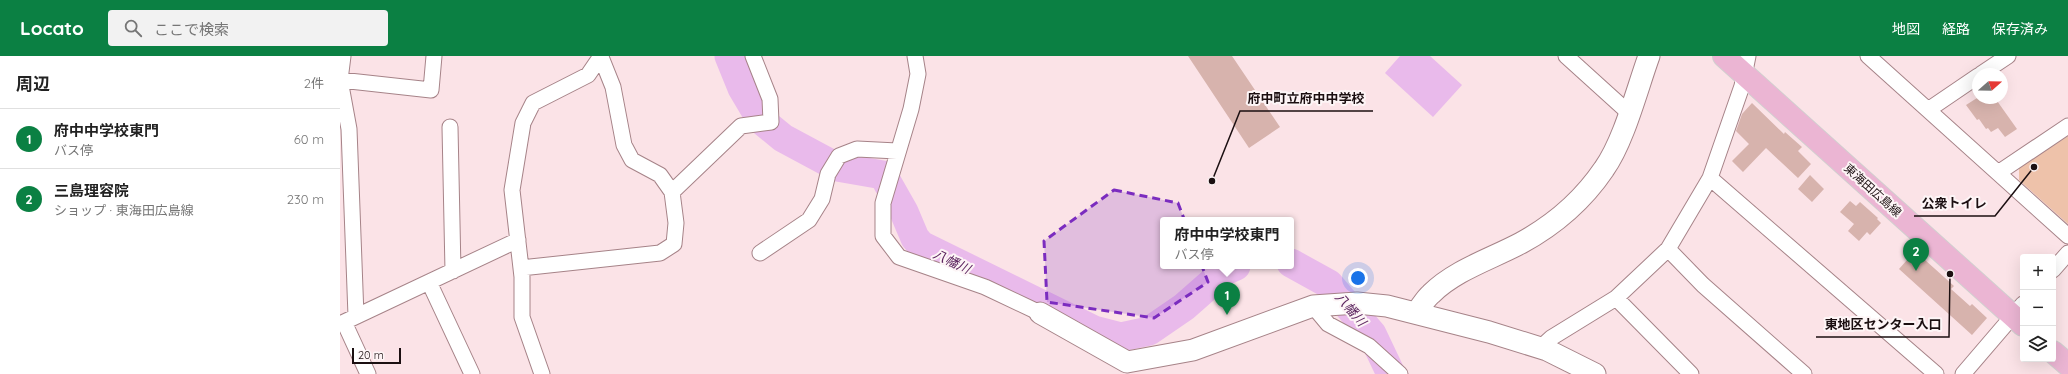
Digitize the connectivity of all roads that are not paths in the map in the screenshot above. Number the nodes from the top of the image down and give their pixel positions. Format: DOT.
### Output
graph roads {
  1 [pos="343,56"];
  2 [pos="434,56"];
  3 [pos="753,56"];
  4 [pos="916,56"];
  5 [pos="1566,56"];
  6 [pos="1649,56"];
  7 [pos="1724,56"];
  8 [pos="1868,56"];
  9 [pos="2008,56"];
  10 [pos="601,57"];
  11 [pos="1746,65"];
  12 [pos="1990,68"];
  13 [pos="340,80"];
  14 [pos="1972,80"];
  15 [pos="1928,110"];
  16 [pos="1629,113"];
  17 [pos="2068,126"];
  18 [pos="450,127"];
  19 [pos="345,138"];
  20 [pos="897,151"];
  21 [pos="1998,173"];
  22 [pos="1710,178"];
  23 [pos="672,192"];
  24 [pos="2068,236"];
  25 [pos="518,240"];
  26 [pos="1668,249"];
  27 [pos="760,253"];
  28 [pos="2068,253"];
  29 [pos="2056,267"];
  30 [pos="521,268"];
  31 [pos="454,271"];
  32 [pos="429,282"];
  33 [pos="1616,298"];
  34 [pos="1313,306"];
  35 [pos="1040,312"];
  36 [pos="1416,313"];
  37 [pos="2020,315"];
  38 [pos="347,321"];
  39 [pos="1540,348"];
  40 [pos="2056,355"];
  41 [pos="2068,365"];
  42 [pos="1127,368"];
  43 [pos="368,374"];
  44 [pos="472,374"];
  45 [pos="542,374"];
  46 [pos="1400,374"];
  47 [pos="1596,374"];
  48 [pos="1691,374"];
  49 [pos="1804,374"];
  50 [pos="1936,374"];
  51 [pos="1963,374"];
  1 -- 13 [label="street"];
  2 -- 13 [label="street"];
  3 -- 23 [label="street"];
  4 -- 20 [label="street"];
  5 -- 16 [label="street"];
  6 -- 16 [label="street"];
  7 -- 11 [label="main road, 東海田広島線"];
  8 -- 15 [label="street"];
  9 -- 12 [label="street"];
  10 -- 23 [label="street"];
  10 -- 25 [label="street"];
  11 -- 22 [label="street"];
  11 -- 37 [label="main road, 東海田広島線"];
  13 -- 19 [label="street"];
  14 -- 15 [label="street"];
  15 -- 21 [label="street"];
  16 -- 36 [label="street"];
  17 -- 21 [label="street"];
  18 -- 31 [label="street"];
  19 -- 38 [label="street"];
  20 -- 27 [label="street"];
  20 -- 35 [label="street"];
  21 -- 24 [label="street"];
  22 -- 26 [label="street"];
  22 -- 50 [label="street"];
  23 -- 30 [label="street"];
  25 -- 30 [label="street"];
  25 -- 31 [label="street"];
  26 -- 33 [label="street"];
  26 -- 49 [label="street"];
  28 -- 29 [label="street"];
  30 -- 45 [label="street"];
  31 -- 32 [label="street"];
  32 -- 38 [label="street"];
  32 -- 44 [label="street"];
  33 -- 39 [label="street"];
  33 -- 48 [label="street"];
  34 -- 36 [label="street"];
  34 -- 42 [label="street"];
  34 -- 46 [label="street"];
  35 -- 42 [label="street"];
  36 -- 39 [label="street"];
  37 -- 51 [label="street"];
  38 -- 43 [label="street"];
  39 -- 47 [label="street"];
  40 -- 41 [label="main road"];
}
